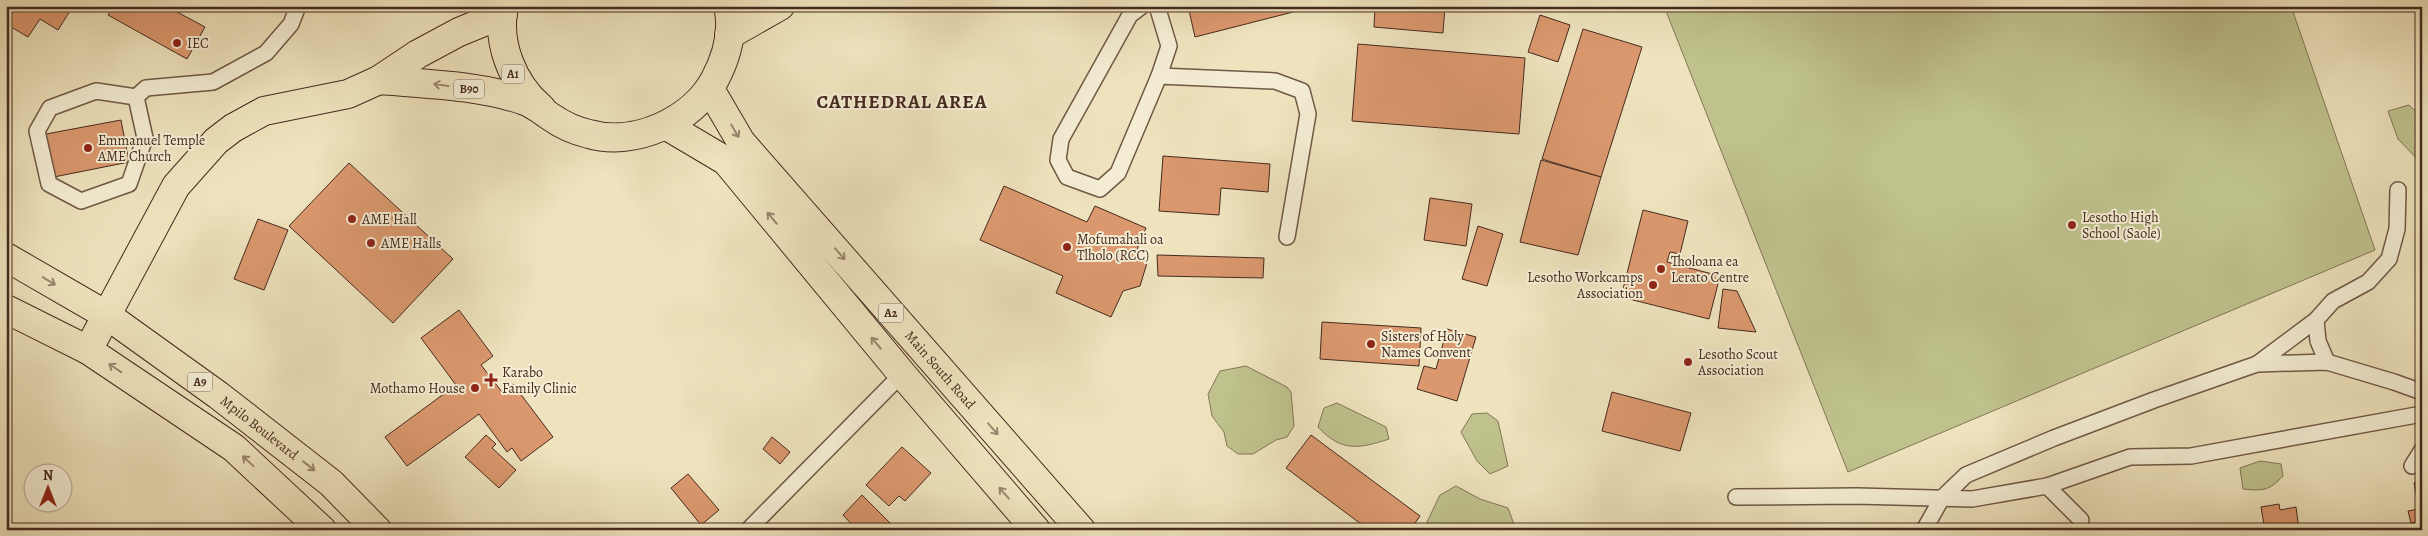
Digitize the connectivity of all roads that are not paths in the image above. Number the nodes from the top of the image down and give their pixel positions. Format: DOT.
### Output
graph roads {
  1 [pos="298,6"];
  2 [pos="728,6"];
  3 [pos="780,6"];
  4 [pos="1142,6"];
  5 [pos="1156,6"];
  6 [pos="499,11"];
  7 [pos="729,35"];
  8 [pos="1159,76"];
  9 [pos="379,80"];
  10 [pos="710,88"];
  11 [pos="136,97"];
  12 [pos="553,119"];
  13 [pos="667,126"];
  14 [pos="2398,190"];
  15 [pos="1287,238"];
  16 [pos="6,256"];
  17 [pos="6,309"];
  18 [pos="108,316"];
  19 [pos="2316,320"];
  20 [pos="88,350"];
  21 [pos="2327,362"];
  22 [pos="2257,364"];
  23 [pos="902,374"];
  24 [pos="2422,392"];
  25 [pos="2422,414"];
  26 [pos="2422,450"];
  27 [pos="2412,466"];
  28 [pos="2047,486"];
  29 [pos="1736,498"];
  30 [pos="1942,498"];
  31 [pos="2081,520"];
  32 [pos="322,530"];
  33 [pos="376,530"];
  34 [pos="748,530"];
  35 [pos="1036,530"];
  36 [pos="1081,530"];
  37 [pos="1924,530"];
  1 -- 11 [label="lane"];
  2 -- 7 [label="main road, A1"];
  3 -- 7 [label="main road"];
  4 -- 8 [label="lane"];
  5 -- 8 [label="lane"];
  6 -- 9 [label="main road, B90"];
  6 -- 12 [label="main road, A1"];
  7 -- 10 [label="main road, A1"];
  8 -- 15 [label="lane"];
  12 -- 9 [label="main road, B90, one-way"];
  9 -- 18 [label="main road, B90"];
  10 -- 13 [label="main road, A1"];
  10 -- 36 [label="main road, Main South Road / A2, one-way"];
  11 -- 11 [label="lane"];
  12 -- 13 [label="main road, A1"];
  23 -- 13 [label="main road, A2, one-way"];
  14 -- 19 [label="lane"];
  16 -- 18 [label="main road, Mpilo Boulevard / A9, one-way"];
  17 -- 20 [label="main road"];
  18 -- 20 [label="main road, B90"];
  18 -- 33 [label="main road, Mpilo Boulevard / A9, one-way"];
  19 -- 21 [label="lane"];
  19 -- 22 [label="lane"];
  32 -- 20 [label="main road, one-way"];
  21 -- 22 [label="lane"];
  21 -- 24 [label="lane"];
  22 -- 30 [label="lane"];
  23 -- 34 [label="lane"];
  35 -- 23 [label="main road, A2, one-way"];
  25 -- 28 [label="lane"];
  26 -- 27 [label="lane"];
  28 -- 30 [label="lane"];
  28 -- 31 [label="lane"];
  29 -- 30 [label="lane"];
  30 -- 37 [label="lane"];
}
